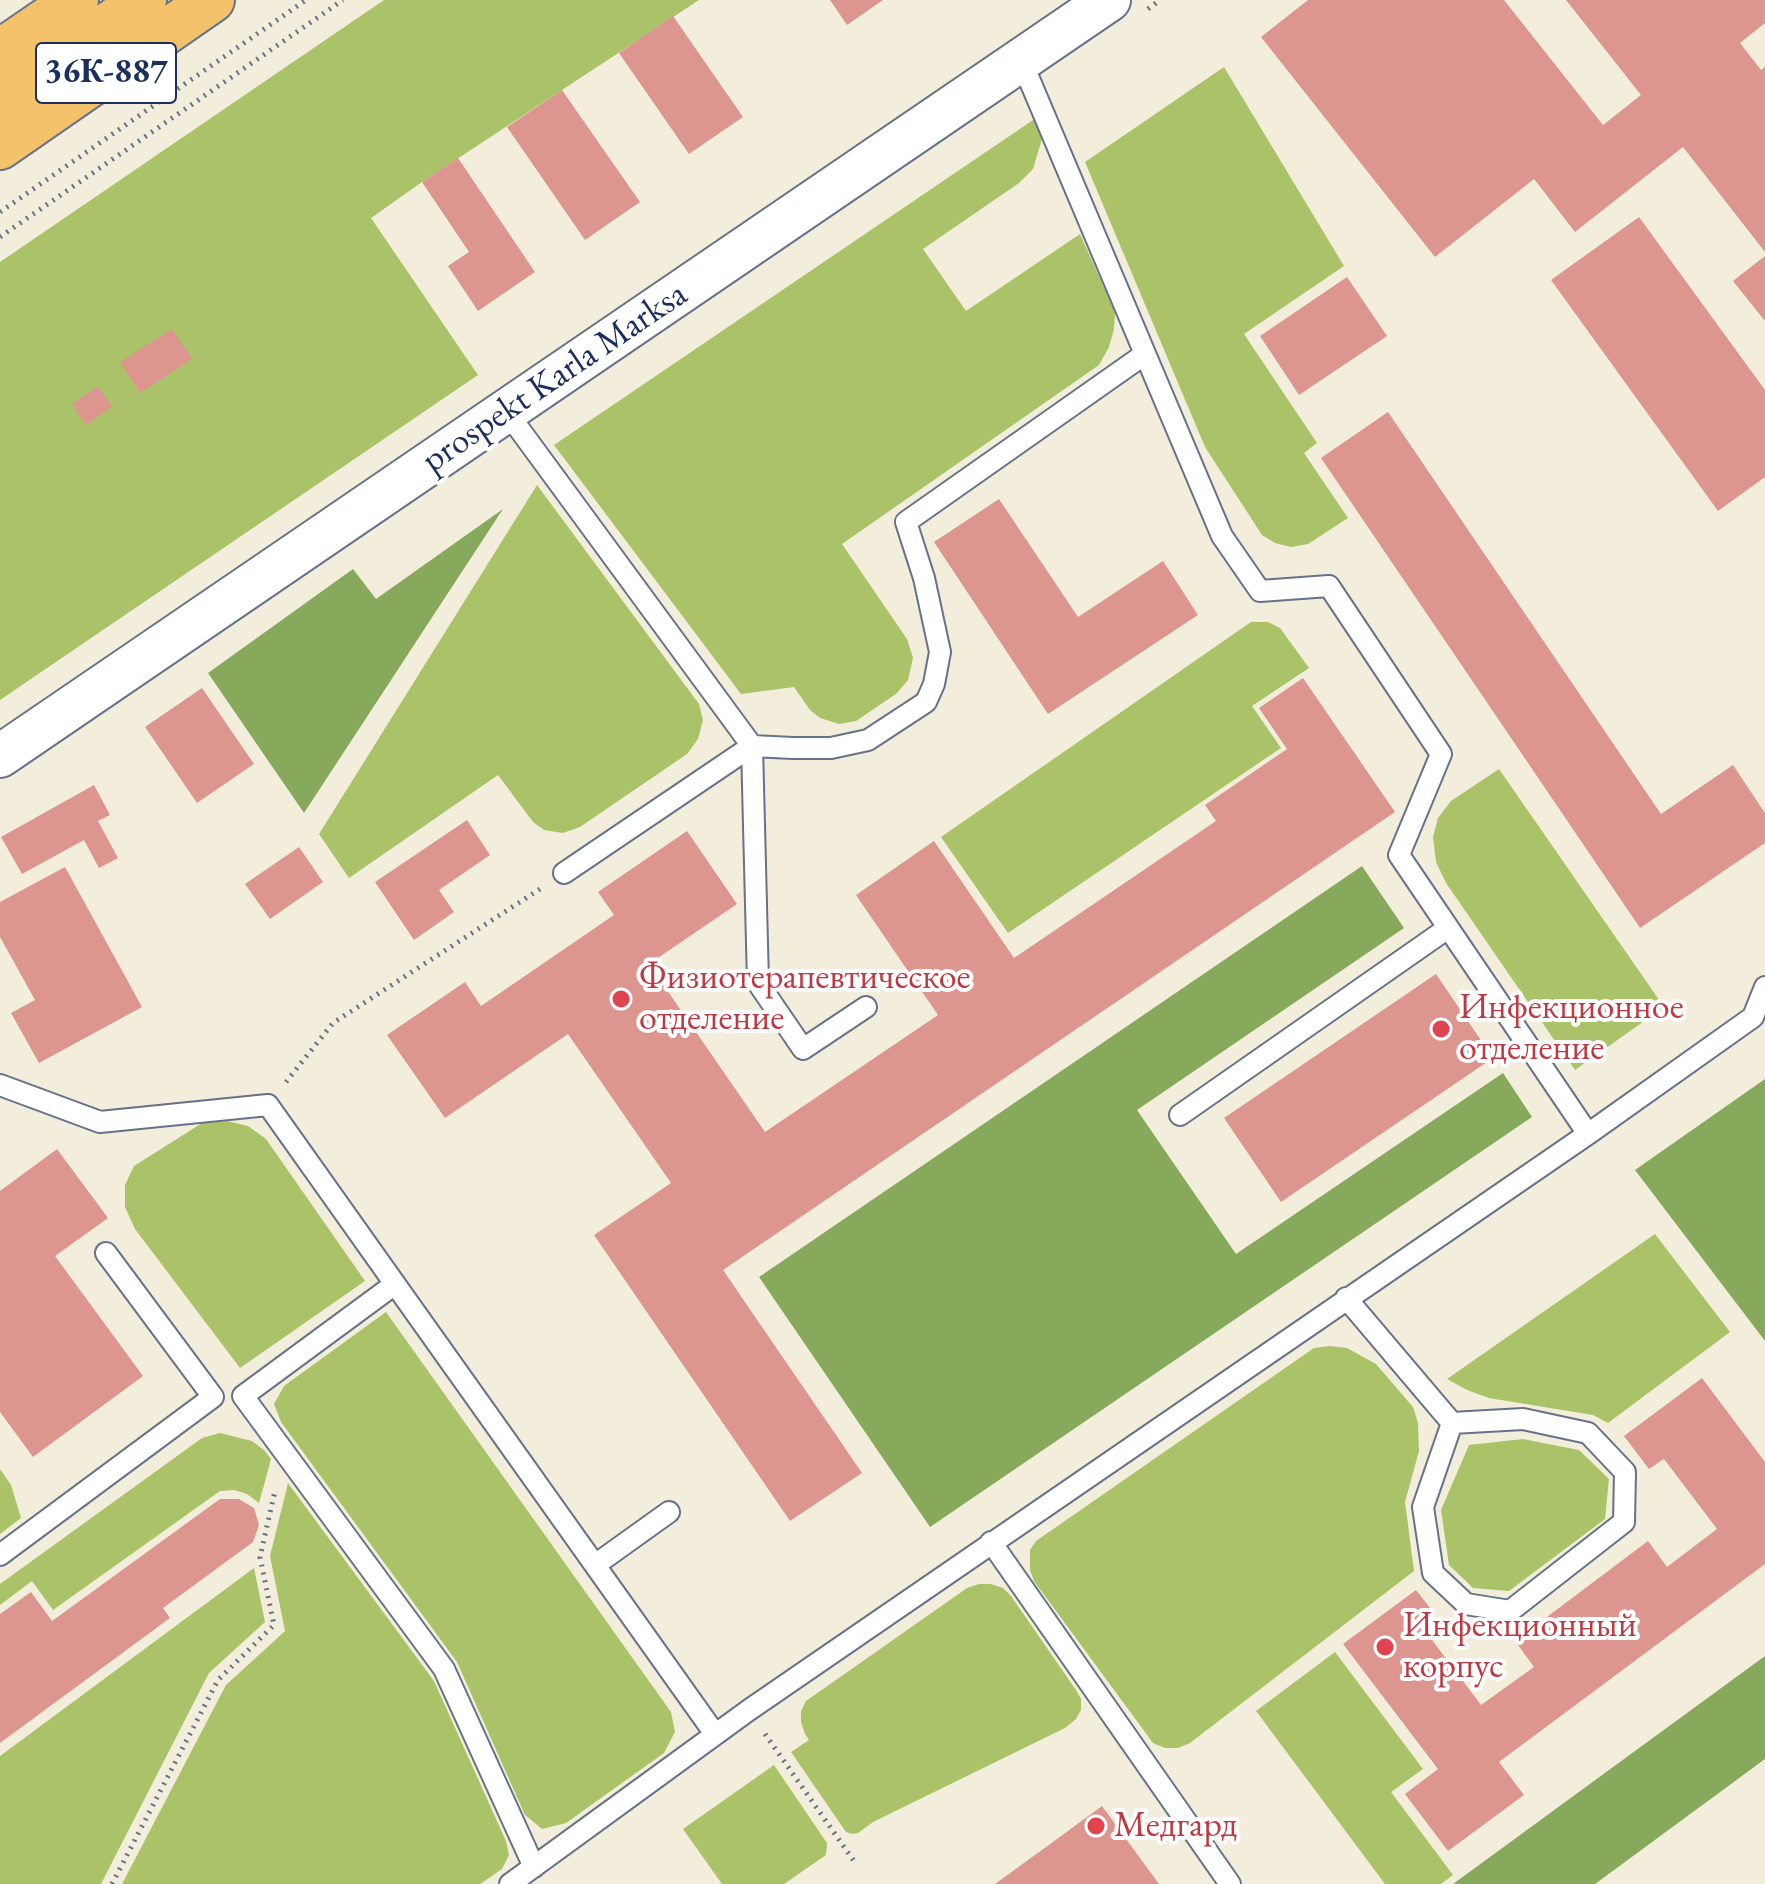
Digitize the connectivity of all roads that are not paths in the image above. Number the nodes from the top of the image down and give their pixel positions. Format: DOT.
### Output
graph roads {
  1 [pos="76,0"];
  2 [pos="144,0"];
  3 [pos="212,0"];
  4 [pos="1109,0"];
  5 [pos="0,52"];
  6 [pos="1021,60"];
  7 [pos="0,100"];
  8 [pos="0,147"];
  9 [pos="1145,354"];
  10 [pos="506,411"];
  11 [pos="752,746"];
  12 [pos="0,756"];
  13 [pos="564,873"];
  14 [pos="1448,928"];
  15 [pos="1765,987"];
  16 [pos="866,1007"];
  17 [pos="0,1085"];
  18 [pos="1180,1115"];
  19 [pos="1588,1134"];
  20 [pos="106,1253"];
  21 [pos="395,1284"];
  22 [pos="1346,1298"];
  23 [pos="243,1396"];
  24 [pos="213,1397"];
  25 [pos="1452,1423"];
  26 [pos="669,1512"];
  27 [pos="991,1542"];
  28 [pos="0,1555"];
  29 [pos="595,1565"];
  30 [pos="715,1734"];
  31 [pos="534,1867"];
  32 [pos="510,1884"];
  33 [pos="1230,1884"];
  1 -- 5 [label="main road, 36К-887"];
  2 -- 7 [label="main road, 36К-887"];
  3 -- 8 [label="main road, 36К-887"];
  4 -- 6 [label="street, prospekt Karla Marksa"];
  6 -- 9 [label="lane"];
  6 -- 10 [label="street, prospekt Karla Marksa"];
  9 -- 11 [label="lane"];
  9 -- 14 [label="lane"];
  10 -- 11 [label="lane"];
  10 -- 12 [label="street, prospekt Karla Marksa"];
  11 -- 13 [label="lane"];
  11 -- 16 [label="lane"];
  14 -- 18 [label="lane"];
  14 -- 19 [label="lane"];
  15 -- 19 [label="lane"];
  17 -- 21 [label="lane"];
  19 -- 22 [label="lane"];
  20 -- 24 [label="lane"];
  21 -- 23 [label="lane"];
  21 -- 29 [label="lane"];
  22 -- 25 [label="lane"];
  22 -- 27 [label="lane"];
  23 -- 24 [label="lane"];
  23 -- 31 [label="lane"];
  24 -- 28 [label="lane"];
  25 -- 25 [label="lane"];
  26 -- 29 [label="lane"];
  27 -- 30 [label="lane"];
  27 -- 33 [label="lane"];
  29 -- 30 [label="lane"];
  30 -- 31 [label="lane"];
  31 -- 32 [label="lane"];
}
